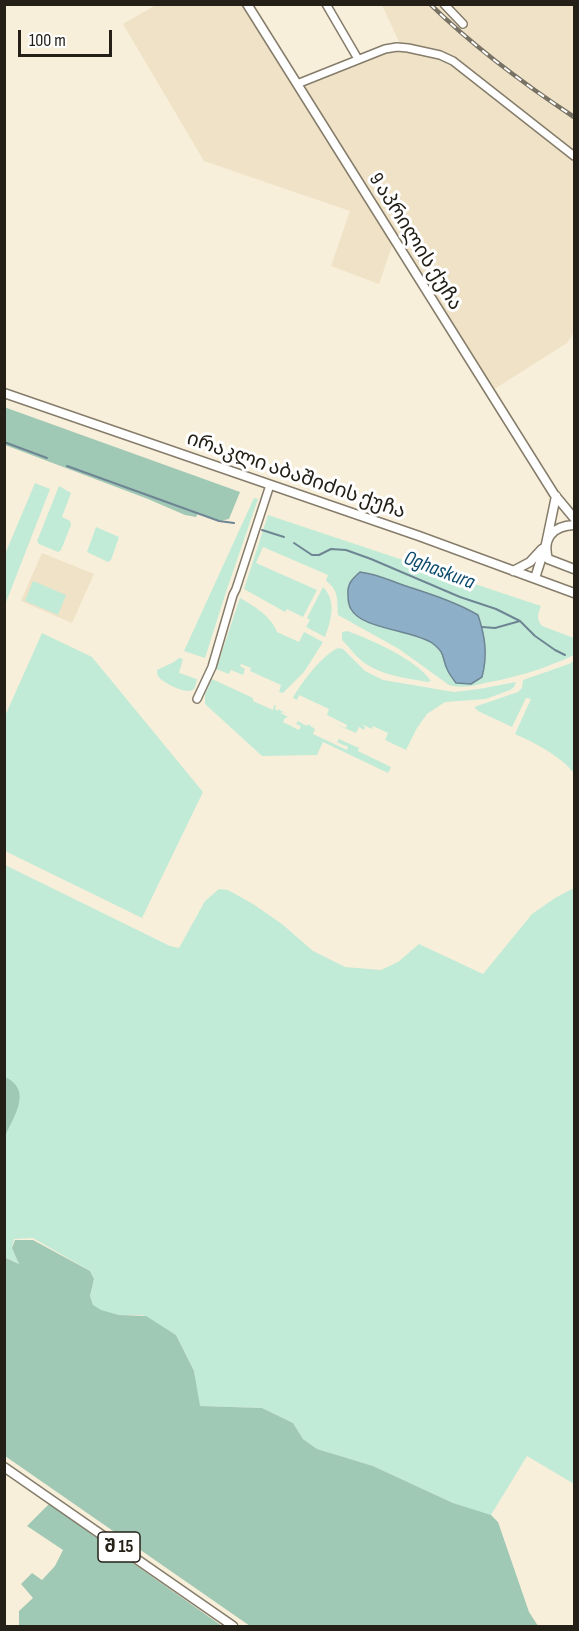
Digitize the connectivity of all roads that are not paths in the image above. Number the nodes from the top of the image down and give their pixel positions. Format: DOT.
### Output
graph roads {
  1 [pos="247,4"];
  2 [pos="326,4"];
  3 [pos="444,4"];
  4 [pos="463,24"];
  5 [pos="358,59"];
  6 [pos="297,84"];
  7 [pos="574,156"];
  8 [pos="4,393"];
  9 [pos="270,485"];
  10 [pos="556,496"];
  11 [pos="574,518"];
  12 [pos="574,525"];
  13 [pos="546,544"];
  14 [pos="574,569"];
  15 [pos="513,571"];
  16 [pos="535,578"];
  17 [pos="573,591"];
  18 [pos="197,699"];
  19 [pos="4,1467"];
  20 [pos="233,1626"];
  1 -- 6 [label="main road, 9 აპრილის ქუჩა"];
  2 -- 5 [label="street"];
  3 -- 4 [label="street"];
  5 -- 6 [label="street"];
  5 -- 7 [label="street"];
  6 -- 10 [label="main road, 9 აპრილის ქუჩა"];
  8 -- 9 [label="main road, ირაკლი აბაშიძის ქუჩა"];
  9 -- 15 [label="main road, ირაკლი აბაშიძის ქუჩა"];
  9 -- 18 [label="street"];
  10 -- 11 [label="main road, 9 აპრილის ქუჩა"];
  10 -- 13 [label="main road"];
  12 -- 13 [label="main road"];
  13 -- 14 [label="main road"];
  13 -- 15 [label="main road"];
  13 -- 16 [label="main road"];
  15 -- 16 [label="main road, ირაკლი აბაშიძის ქუჩა"];
  16 -- 17 [label="main road, ირაკლი აბაშიძის ქუჩა"];
  19 -- 20 [label="main road, შ 15"];
}
